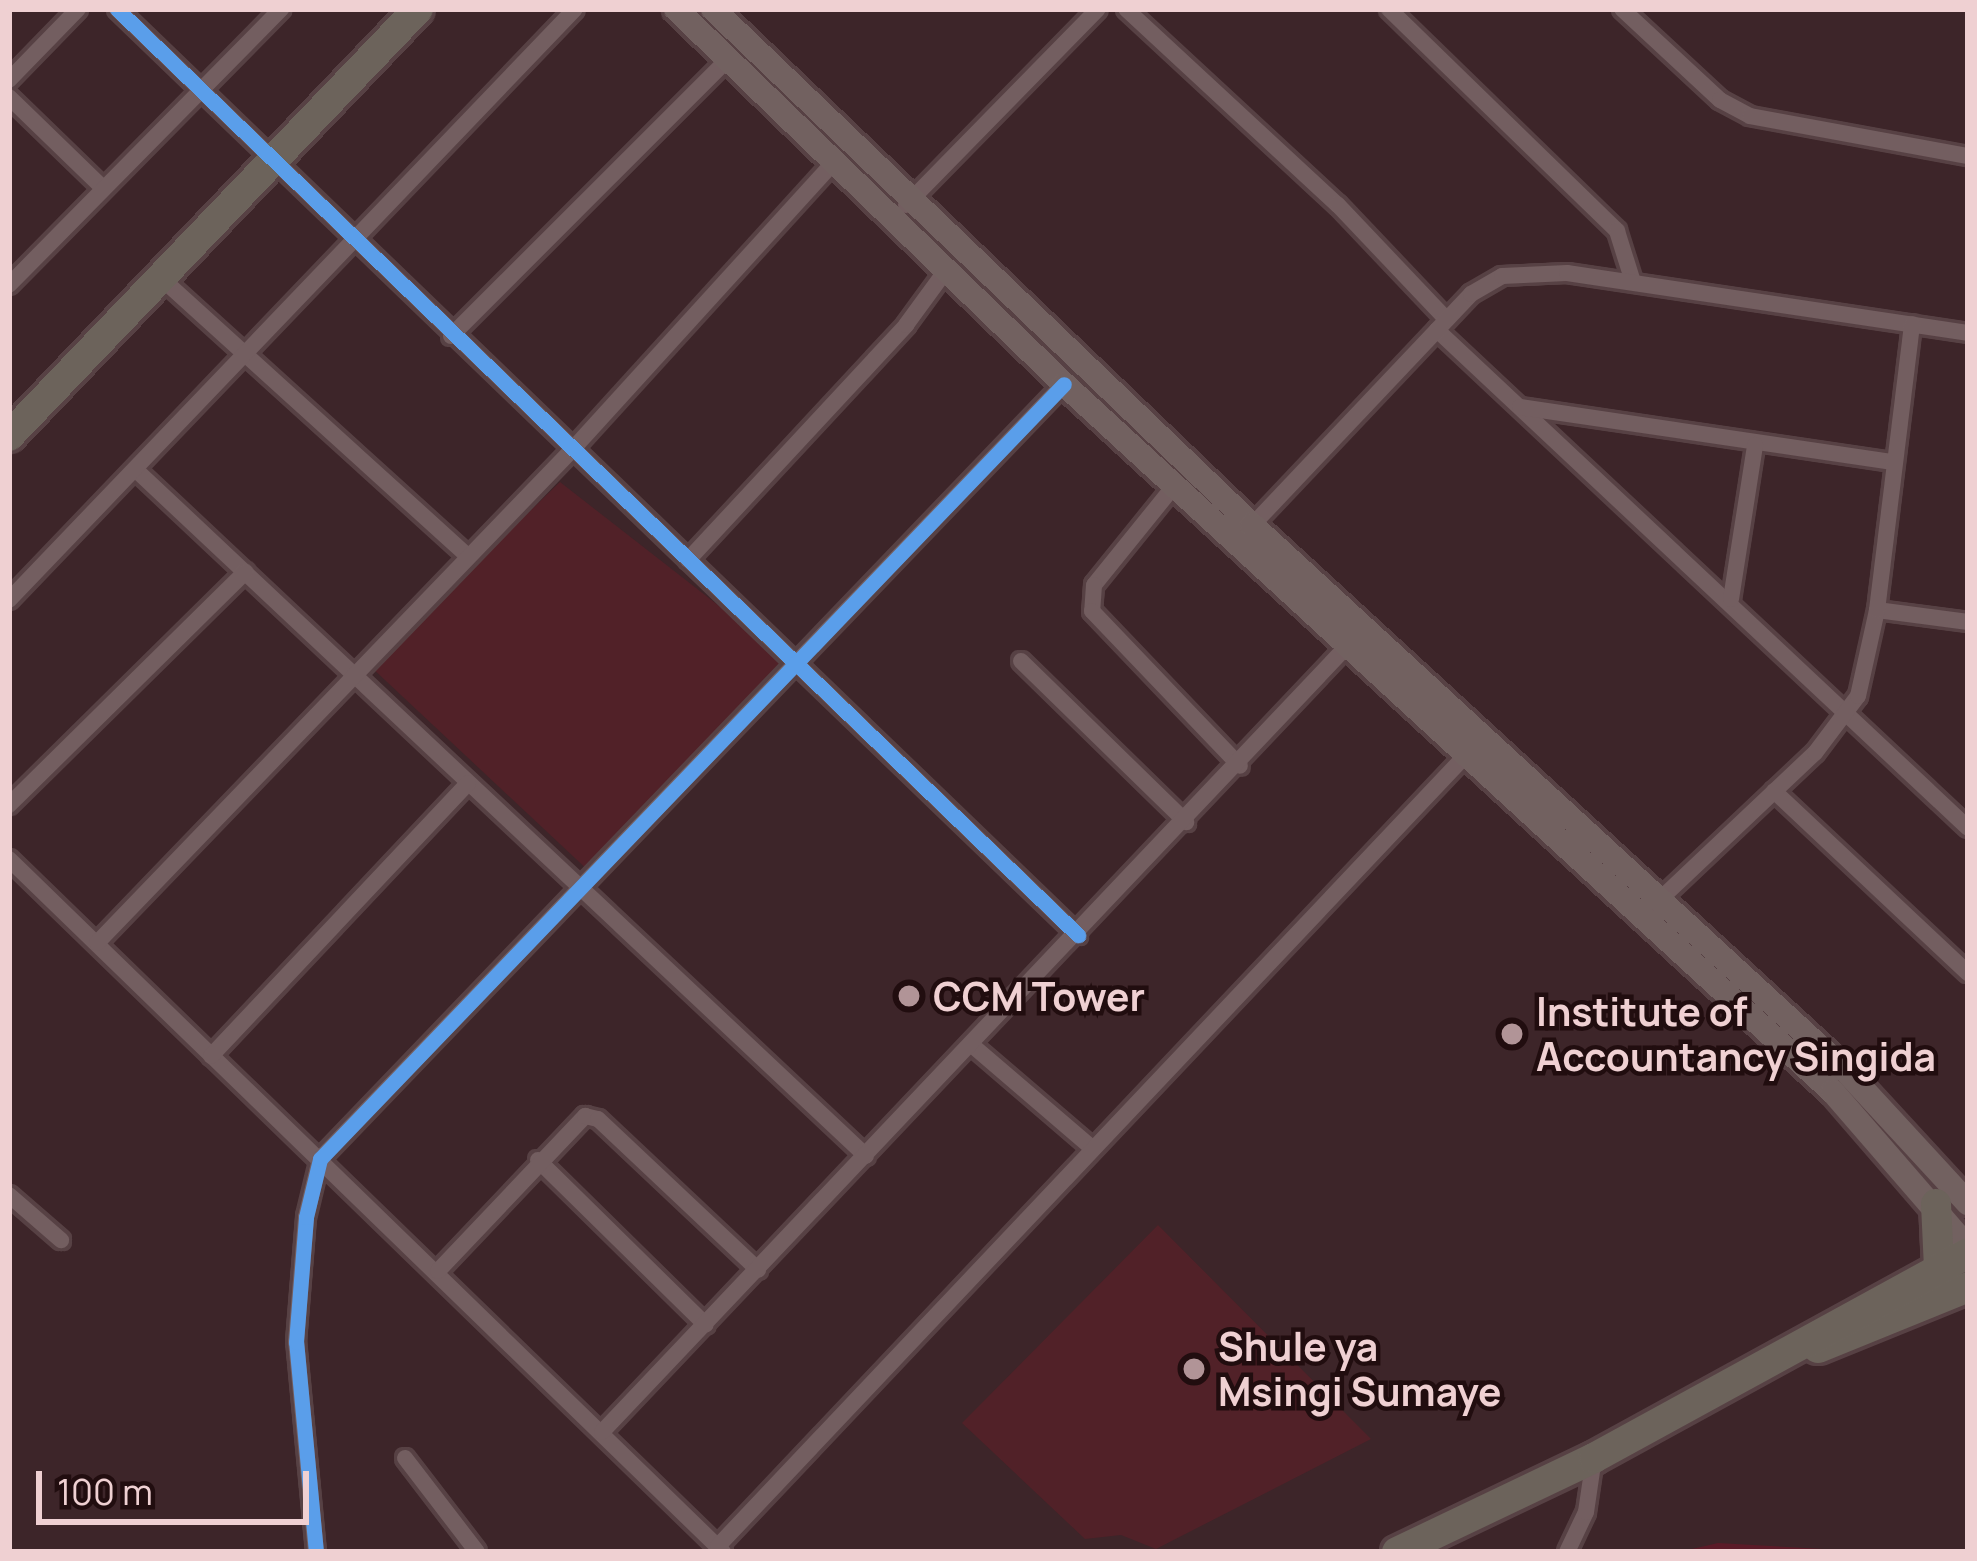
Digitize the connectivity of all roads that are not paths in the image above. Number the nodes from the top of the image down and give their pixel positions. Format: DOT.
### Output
graph roads {
  1 [pos="78,9"];
  2 [pos="117,9"];
  3 [pos="281,9"];
  4 [pos="418,9"];
  5 [pos="575,9"];
  6 [pos="676,9"];
  7 [pos="713,9"];
  8 [pos="1098,9"];
  9 [pos="1126,9"];
  10 [pos="1389,9"];
  11 [pos="1622,9"];
  12 [pos="728,59"];
  13 [pos="9,80"];
  14 [pos="202,92"];
  15 [pos="9,97"];
  16 [pos="1968,156"];
  17 [pos="836,160"];
  18 [pos="271,162"];
  19 [pos="102,187"];
  20 [pos="904,208"];
  21 [pos="354,244"];
  22 [pos="947,269"];
  23 [pos="160,278"];
  24 [pos="1633,282"];
  25 [pos="9,285"];
  26 [pos="1442,324"];
  27 [pos="1912,325"];
  28 [pos="1968,333"];
  29 [pos="452,336"];
  30 [pos="246,350"];
  31 [pos="1064,384"];
  32 [pos="1518,407"];
  33 [pos="9,436"];
  34 [pos="1755,445"];
  35 [pos="572,450"];
  36 [pos="1893,462"];
  37 [pos="135,469"];
  38 [pos="1174,486"];
  39 [pos="1244,534"];
  40 [pos="467,556"];
  41 [pos="688,560"];
  42 [pos="245,572"];
  43 [pos="1731,599"];
  44 [pos="9,600"];
  45 [pos="1877,610"];
  46 [pos="1968,622"];
  47 [pos="1347,646"];
  48 [pos="1021,661"];
  49 [pos="795,662"];
  50 [pos="357,673"];
  51 [pos="1847,720"];
  52 [pos="1466,755"];
  53 [pos="1240,766"];
  54 [pos="468,783"];
  55 [pos="1774,791"];
  56 [pos="1945,804"];
  57 [pos="9,805"];
  58 [pos="1968,806"];
  59 [pos="1186,822"];
  60 [pos="1968,828"];
  61 [pos="9,859"];
  62 [pos="579,889"];
  63 [pos="1652,907"];
  64 [pos="1078,935"];
  65 [pos="97,943"];
  66 [pos="1968,973"];
  67 [pos="973,1046"];
  68 [pos="212,1056"];
  69 [pos="1091,1147"];
  70 [pos="866,1156"];
  71 [pos="320,1159"];
  72 [pos="538,1160"];
  73 [pos="9,1195"];
  74 [pos="1968,1203"];
  75 [pos="1936,1204"];
  76 [pos="61,1240"];
  77 [pos="1968,1250"];
  78 [pos="1939,1268"];
  79 [pos="438,1270"];
  80 [pos="758,1270"];
  81 [pos="1968,1287"];
  82 [pos="706,1325"];
  83 [pos="1772,1364"];
  84 [pos="602,1432"];
  85 [pos="405,1458"];
  86 [pos="1594,1458"];
  87 [pos="721,1549"];
  88 [pos="316,1552"];
  89 [pos="477,1552"];
  90 [pos="1397,1552"];
  91 [pos="1567,1552"];
  1 -- 13 [label="street"];
  2 -- 14 [label="street"];
  3 -- 14 [label="street"];
  4 -- 18 [label="highway"];
  5 -- 21 [label="street"];
  6 -- 12 [label="main road"];
  7 -- 20 [label="main road"];
  8 -- 20 [label="street"];
  9 -- 26 [label="street"];
  10 -- 24 [label="street"];
  11 -- 16 [label="street"];
  12 -- 17 [label="main road"];
  12 -- 29 [label="street"];
  14 -- 18 [label="street"];
  14 -- 19 [label="street"];
  15 -- 19 [label="street"];
  17 -- 20 [label="main road"];
  17 -- 35 [label="street"];
  18 -- 21 [label="street"];
  18 -- 23 [label="highway"];
  19 -- 25 [label="street"];
  20 -- 22 [label="main road"];
  20 -- 39 [label="main road"];
  21 -- 29 [label="street"];
  21 -- 30 [label="street"];
  22 -- 31 [label="main road"];
  22 -- 41 [label="street"];
  23 -- 30 [label="street"];
  23 -- 33 [label="highway"];
  24 -- 26 [label="street"];
  24 -- 27 [label="street"];
  26 -- 32 [label="street"];
  26 -- 39 [label="street"];
  27 -- 28 [label="street"];
  27 -- 36 [label="street"];
  29 -- 35 [label="street"];
  30 -- 37 [label="street"];
  30 -- 40 [label="street"];
  31 -- 38 [label="main road"];
  31 -- 49 [label="street"];
  32 -- 34 [label="street"];
  32 -- 43 [label="street"];
  34 -- 36 [label="street"];
  34 -- 43 [label="street"];
  35 -- 40 [label="street"];
  35 -- 41 [label="street"];
  36 -- 45 [label="street"];
  37 -- 42 [label="street"];
  37 -- 44 [label="street"];
  38 -- 39 [label="main road"];
  38 -- 53 [label="street"];
  39 -- 47 [label="main road"];
  39 -- 63 [label="main road"];
  40 -- 50 [label="street"];
  41 -- 49 [label="street"];
  42 -- 50 [label="street"];
  42 -- 57 [label="street"];
  43 -- 51 [label="street"];
  45 -- 46 [label="street"];
  45 -- 51 [label="street"];
  47 -- 52 [label="main road"];
  47 -- 53 [label="street"];
  48 -- 59 [label="street"];
  49 -- 62 [label="street"];
  49 -- 64 [label="street"];
  50 -- 54 [label="street"];
  50 -- 65 [label="street"];
  51 -- 55 [label="street"];
  51 -- 56 [label="street"];
  52 -- 63 [label="main road"];
  52 -- 69 [label="street"];
  53 -- 59 [label="street"];
  54 -- 62 [label="street"];
  54 -- 68 [label="street"];
  55 -- 63 [label="street"];
  55 -- 66 [label="street"];
  56 -- 58 [label="street"];
  56 -- 60 [label="street"];
  59 -- 64 [label="street"];
  61 -- 65 [label="street"];
  62 -- 70 [label="street"];
  62 -- 71 [label="street"];
  63 -- 74 [label="main road"];
  63 -- 75 [label="main road"];
  64 -- 67 [label="street"];
  65 -- 68 [label="street"];
  67 -- 69 [label="street"];
  67 -- 70 [label="street"];
  68 -- 71 [label="street"];
  69 -- 87 [label="street"];
  70 -- 80 [label="street"];
  71 -- 79 [label="street"];
  71 -- 88 [label="street"];
  72 -- 79 [label="street"];
  72 -- 80 [label="street"];
  72 -- 82 [label="street"];
  73 -- 76 [label="street"];
  75 -- 77 [label="main road"];
  75 -- 78 [label="highway"];
  77 -- 78 [label="highway"];
  78 -- 83 [label="highway"];
  79 -- 84 [label="street"];
  80 -- 82 [label="street"];
  81 -- 83 [label="highway"];
  82 -- 84 [label="street"];
  83 -- 86 [label="highway"];
  84 -- 87 [label="street"];
  85 -- 89 [label="street"];
  86 -- 90 [label="highway"];
  86 -- 91 [label="street"];
}
